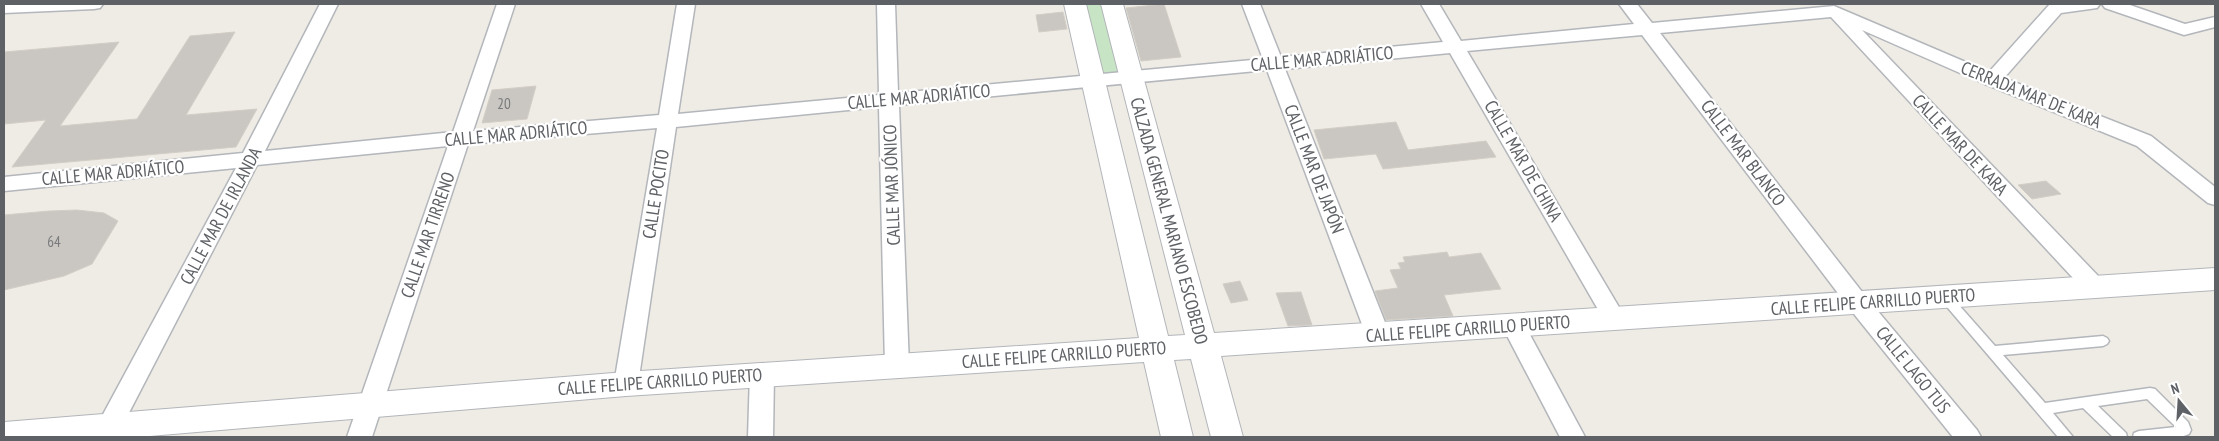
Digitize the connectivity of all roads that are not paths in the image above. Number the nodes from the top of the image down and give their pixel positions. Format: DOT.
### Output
graph roads {
  1 [pos="94,4"];
  2 [pos="329,4"];
  3 [pos="506,4"];
  4 [pos="686,4"];
  5 [pos="886,4"];
  6 [pos="1075,4"];
  7 [pos="1112,4"];
  8 [pos="1251,4"];
  9 [pos="1430,4"];
  10 [pos="1628,4"];
  11 [pos="2091,4"];
  12 [pos="2111,4"];
  13 [pos="1831,7"];
  14 [pos="4,8"];
  15 [pos="2215,22"];
  16 [pos="1648,28"];
  17 [pos="1456,46"];
  18 [pos="1274,64"];
  19 [pos="1131,77"];
  20 [pos="1093,80"];
  21 [pos="1992,80"];
  22 [pos="889,100"];
  23 [pos="668,121"];
  24 [pos="462,138"];
  25 [pos="250,160"];
  26 [pos="4,184"];
  27 [pos="2215,198"];
  28 [pos="2215,279"];
  29 [pos="2094,286"];
  30 [pos="1946,298"];
  31 [pos="1858,304"];
  32 [pos="1615,319"];
  33 [pos="1514,326"];
  34 [pos="1378,335"];
  35 [pos="2104,341"];
  36 [pos="1203,346"];
  37 [pos="1156,349"];
  38 [pos="1992,351"];
  39 [pos="897,366"];
  40 [pos="762,374"];
  41 [pos="626,384"];
  42 [pos="2084,402"];
  43 [pos="368,406"];
  44 [pos="2042,409"];
  45 [pos="109,427"];
  46 [pos="4,435"];
  47 [pos="359,437"];
  48 [pos="760,437"];
  49 [pos="1176,437"];
  50 [pos="1227,437"];
  51 [pos="1573,437"];
  52 [pos="1968,437"];
  53 [pos="2066,437"];
  54 [pos="2121,437"];
  55 [pos="2139,437"];
  1 -- 14 [label="street"];
  2 -- 25 [label="street, CALLE MAR DE IRLANDA"];
  3 -- 24 [label="street, CALLE MAR TIRRENO"];
  4 -- 23 [label="street, CALLE POCITO"];
  5 -- 22 [label="street, CALLE MAR JÓNICO"];
  6 -- 20 [label="street"];
  7 -- 19 [label="street, CALZADA GENERAL MARIANO ESCOBEDO"];
  8 -- 18 [label="street, CALLE MAR DE JAPÓN"];
  9 -- 17 [label="street, CALLE MAR DE CHINA"];
  10 -- 16 [label="street, CALLE MAR BLANCO"];
  11 -- 21 [label="street"];
  12 -- 15 [label="street"];
  13 -- 16 [label="street, CALLE MAR ADRIÁTICO"];
  13 -- 21 [label="street, CERRADA MAR DE KARA"];
  13 -- 29 [label="street, CALLE MAR DE KARA"];
  16 -- 17 [label="street, CALLE MAR ADRIÁTICO"];
  16 -- 31 [label="street, CALLE MAR BLANCO"];
  17 -- 18 [label="street, CALLE MAR ADRIÁTICO"];
  17 -- 32 [label="street, CALLE MAR DE CHINA"];
  18 -- 19 [label="street, CALLE MAR ADRIÁTICO"];
  18 -- 34 [label="street, CALLE MAR DE JAPÓN"];
  19 -- 20 [label="street, CALLE MAR ADRIÁTICO"];
  19 -- 36 [label="street, CALZADA GENERAL MARIANO ESCOBEDO"];
  20 -- 22 [label="street, CALLE MAR ADRIÁTICO"];
  20 -- 37 [label="street"];
  21 -- 27 [label="street, CERRADA MAR DE KARA"];
  22 -- 23 [label="street, CALLE MAR ADRIÁTICO"];
  22 -- 39 [label="street, CALLE MAR JÓNICO"];
  23 -- 24 [label="street, CALLE MAR ADRIÁTICO"];
  23 -- 41 [label="street, CALLE POCITO"];
  24 -- 25 [label="street, CALLE MAR ADRIÁTICO"];
  24 -- 43 [label="street, CALLE MAR TIRRENO"];
  25 -- 26 [label="street, CALLE MAR ADRIÁTICO"];
  25 -- 45 [label="street, CALLE MAR DE IRLANDA"];
  28 -- 29 [label="street, CALLE FELIPE CARRILLO PUERTO"];
  29 -- 30 [label="street, CALLE FELIPE CARRILLO PUERTO"];
  30 -- 31 [label="street, CALLE FELIPE CARRILLO PUERTO"];
  30 -- 38 [label="lane"];
  31 -- 32 [label="street, CALLE FELIPE CARRILLO PUERTO"];
  31 -- 52 [label="street, CALLE LAGO TUS"];
  32 -- 33 [label="street, CALLE FELIPE CARRILLO PUERTO"];
  33 -- 34 [label="street, CALLE FELIPE CARRILLO PUERTO"];
  33 -- 51 [label="street"];
  34 -- 36 [label="street, CALLE FELIPE CARRILLO PUERTO"];
  35 -- 38 [label="lane"];
  36 -- 37 [label="street, CALLE FELIPE CARRILLO PUERTO"];
  36 -- 50 [label="street, CALZADA GENERAL MARIANO ESCOBEDO"];
  37 -- 39 [label="street, CALLE FELIPE CARRILLO PUERTO"];
  37 -- 49 [label="street"];
  38 -- 44 [label="lane"];
  39 -- 40 [label="street, CALLE FELIPE CARRILLO PUERTO"];
  40 -- 41 [label="street, CALLE FELIPE CARRILLO PUERTO"];
  40 -- 48 [label="street"];
  41 -- 43 [label="street, CALLE FELIPE CARRILLO PUERTO"];
  42 -- 44 [label="lane"];
  42 -- 54 [label="lane"];
  42 -- 55 [label="lane"];
  43 -- 45 [label="street, CALLE FELIPE CARRILLO PUERTO"];
  43 -- 47 [label="street, CALLE MAR TIRRENO"];
  44 -- 53 [label="lane"];
  45 -- 46 [label="street, CALLE FELIPE CARRILLO PUERTO"];
}
